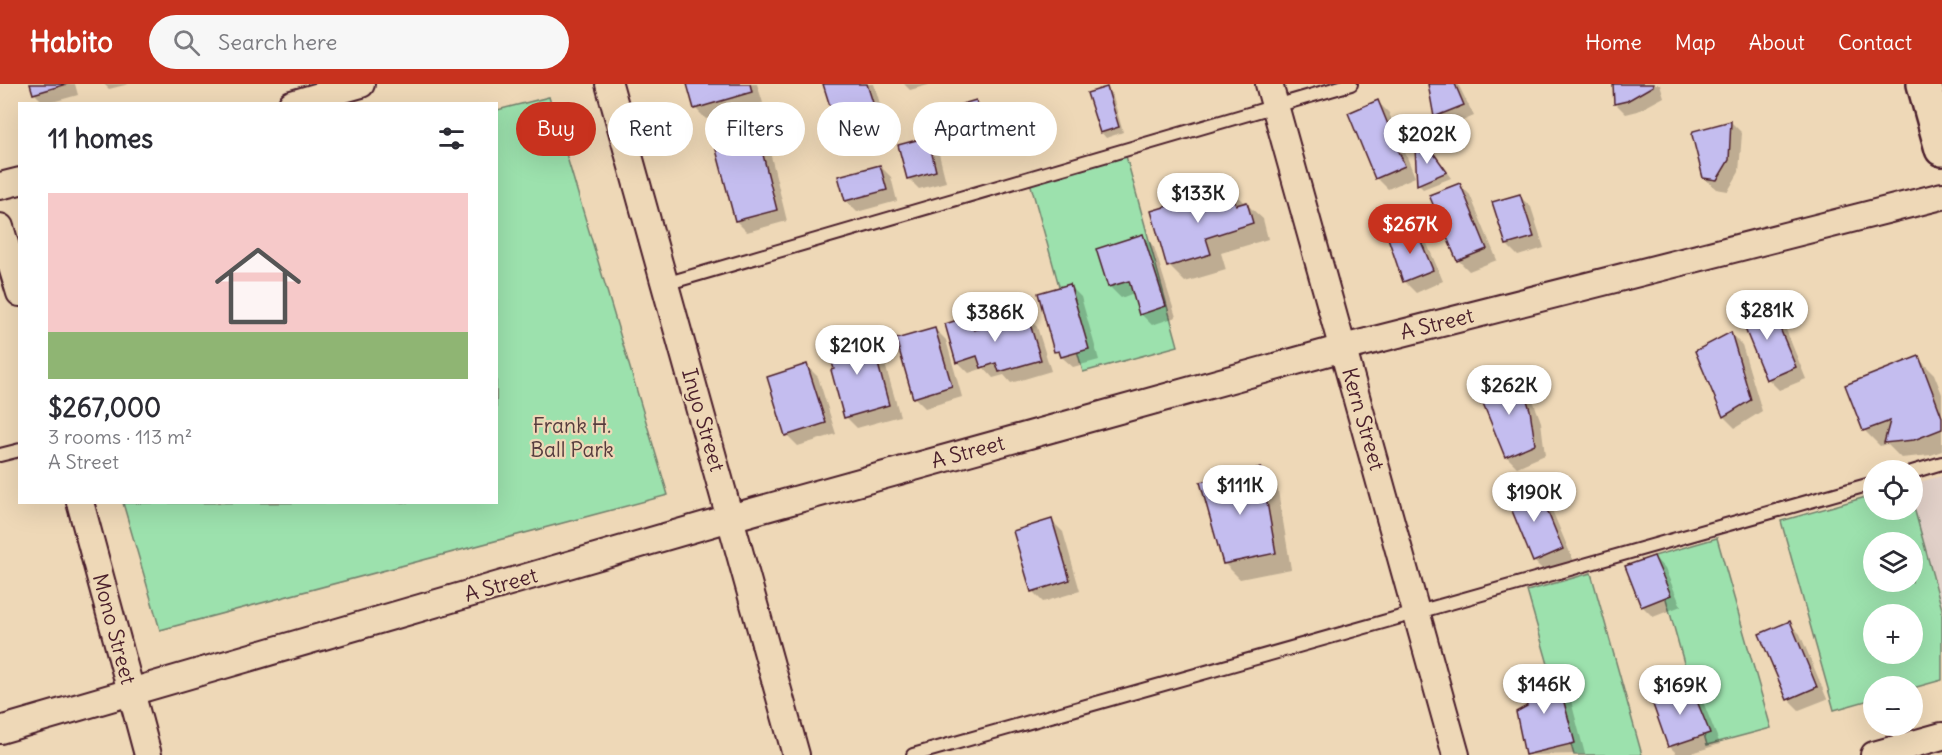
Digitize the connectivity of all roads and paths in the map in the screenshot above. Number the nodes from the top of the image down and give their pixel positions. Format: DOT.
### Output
graph roads {
  1 [pos="361,84"];
  2 [pos="609,84"];
  3 [pos="1351,84"];
  4 [pos="1924,84"];
  5 [pos="1272,94"];
  6 [pos="299,102"];
  7 [pos="1942,149"];
  8 [pos="18,182"];
  9 [pos="0,186"];
  10 [pos="1942,196"];
  11 [pos="0,227"];
  12 [pos="665,284"];
  13 [pos="18,286"];
  14 [pos="1343,348"];
  15 [pos="18,450"];
  16 [pos="0,455"];
  17 [pos="1942,463"];
  18 [pos="1923,469"];
  19 [pos="1863,486"];
  20 [pos="81,504"];
  21 [pos="730,518"];
  22 [pos="1417,614"];
  23 [pos="131,693"];
  24 [pos="0,730"];
  25 [pos="1942,736"];
  26 [pos="148,755"];
  27 [pos="796,755"];
  28 [pos="913,755"];
  29 [pos="1456,755"];
  30 [pos="1874,755"];
  1 -- 6 [label="street"];
  2 -- 12 [label="street, Inyo Street"];
  3 -- 5 [label="lane"];
  4 -- 7 [label="main road"];
  5 -- 12 [label="lane"];
  5 -- 14 [label="street, Kern Street"];
  8 -- 9 [label="street"];
  10 -- 14 [label="street, A Street"];
  11 -- 13 [label="street"];
  12 -- 21 [label="street, Inyo Street"];
  14 -- 21 [label="street, A Street"];
  14 -- 22 [label="street, Kern Street"];
  15 -- 16 [label="lane"];
  17 -- 18 [label="lane"];
  19 -- 22 [label="lane"];
  20 -- 23 [label="street, Mono Street"];
  21 -- 23 [label="street, A Street"];
  21 -- 27 [label="street, Inyo Street"];
  22 -- 28 [label="lane"];
  22 -- 29 [label="street, Kern Street"];
  23 -- 24 [label="street, A Street"];
  23 -- 26 [label="street, Mono Street"];
  25 -- 30 [label="street"];
}
